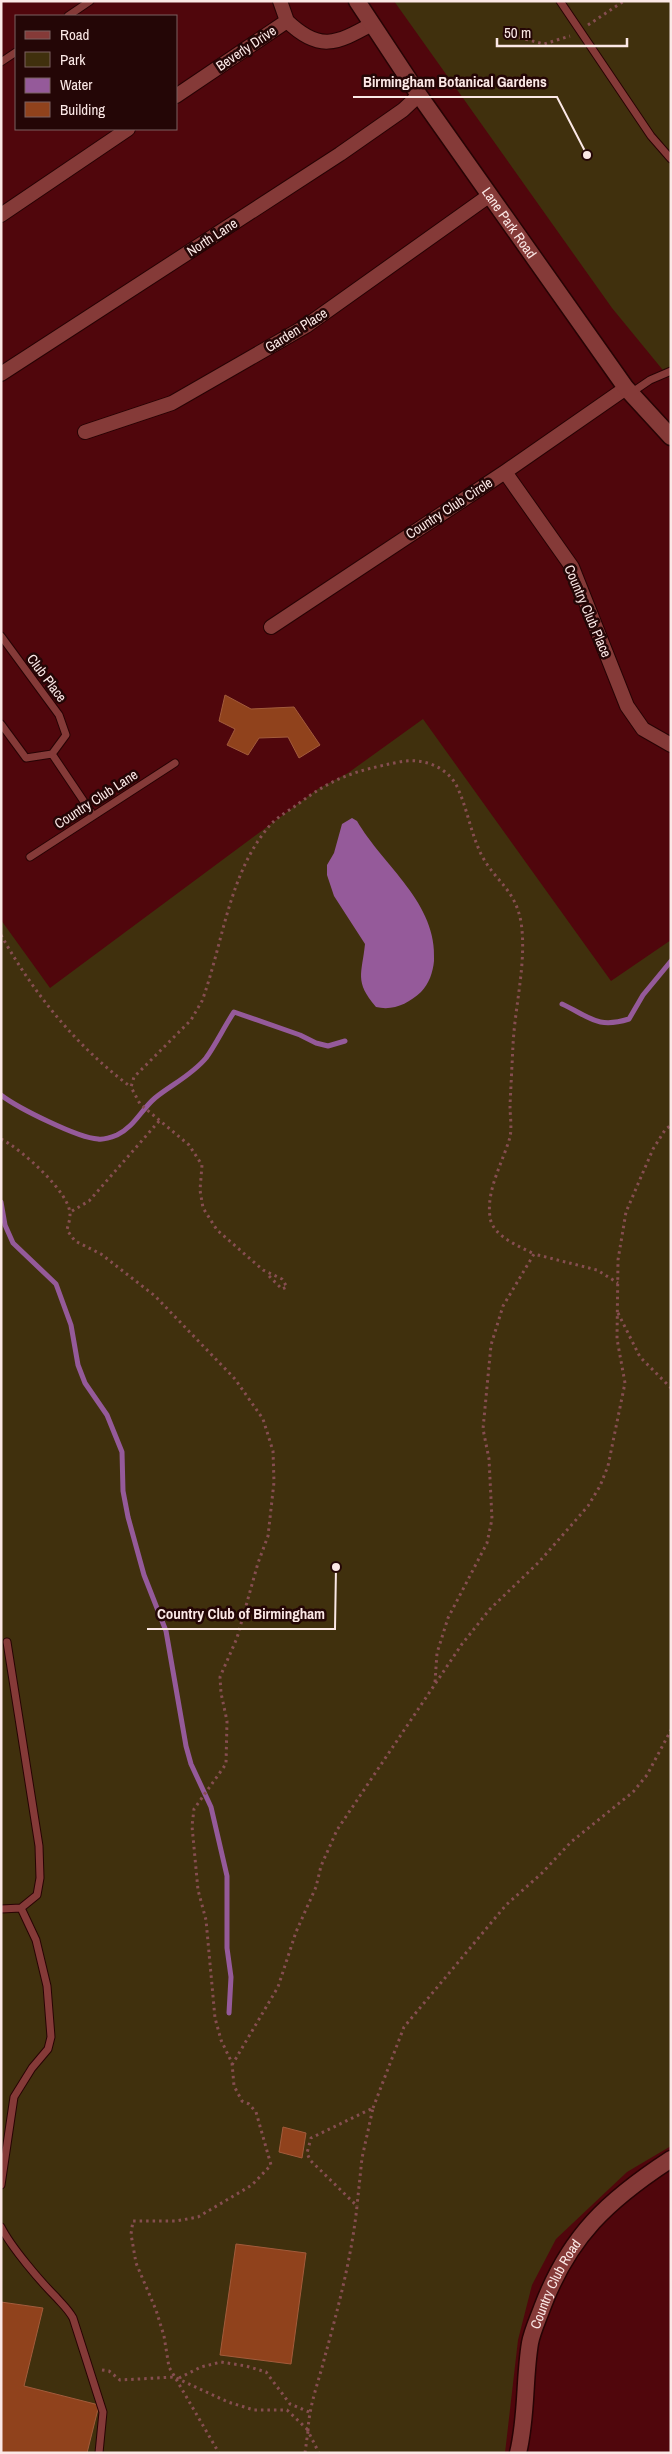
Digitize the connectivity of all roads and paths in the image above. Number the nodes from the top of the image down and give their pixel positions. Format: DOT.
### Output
graph roads {
  1 [pos="90,1"];
  2 [pos="280,1"];
  3 [pos="357,1"];
  4 [pos="560,1"];
  5 [pos="69,15"];
  6 [pos="287,21"];
  7 [pos="372,24"];
  8 [pos="15,53"];
  9 [pos="1,62"];
  10 [pos="178,95"];
  11 [pos="419,95"];
  12 [pos="127,130"];
  13 [pos="671,159"];
  14 [pos="490,195"];
  15 [pos="1,215"];
  16 [pos="671,371"];
  17 [pos="1,374"];
  18 [pos="628,390"];
  19 [pos="86,432"];
  20 [pos="671,438"];
  21 [pos="505,472"];
  22 [pos="271,627"];
  23 [pos="1,636"];
  24 [pos="1,724"];
  25 [pos="671,745"];
  26 [pos="52,754"];
  27 [pos="175,763"];
  28 [pos="93,815"];
  29 [pos="30,857"];
  30 [pos="1,935"];
  31 [pos="131,1087"];
  32 [pos="160,1120"];
  33 [pos="671,1125"];
  34 [pos="1,1139"];
  35 [pos="72,1211"];
  36 [pos="534,1254"];
  37 [pos="269,1276"];
  38 [pos="619,1283"];
  39 [pos="618,1312"];
  40 [pos="671,1388"];
  41 [pos="7,1642"];
  42 [pos="435,1682"];
  43 [pos="671,1730"];
  44 [pos="20,1908"];
  45 [pos="1,1909"];
  46 [pos="232,2065"];
  47 [pos="373,2108"];
  48 [pos="671,2159"];
  49 [pos="1,2185"];
  50 [pos="357,2206"];
  51 [pos="1,2227"];
  52 [pos="88,2366"];
  53 [pos="176,2377"];
  54 [pos="309,2412"];
  55 [pos="308,2430"];
  56 [pos="99,2453"];
  57 [pos="219,2453"];
  58 [pos="305,2453"];
  59 [pos="319,2453"];
  60 [pos="518,2453"];
  1 -- 5 [label="lane"];
  2 -- 6 [label="street"];
  3 -- 7 [label="street, Lane Park Road"];
  4 -- 13 [label="lane"];
  6 -- 7 [label="street, Beverly Drive"];
  6 -- 10 [label="street, Beverly Drive"];
  7 -- 11 [label="street, Lane Park Road"];
  8 -- 9 [label="lane"];
  11 -- 14 [label="street, Lane Park Road"];
  11 -- 17 [label="street, North Lane"];
  12 -- 15 [label="street"];
  14 -- 18 [label="street, Lane Park Road"];
  14 -- 19 [label="street, Garden Place"];
  16 -- 18 [label="lane"];
  18 -- 20 [label="street, Lane Park Road"];
  18 -- 21 [label="street, Country Club Circle"];
  21 -- 22 [label="street, Country Club Circle"];
  21 -- 25 [label="street, Country Club Place"];
  23 -- 26 [label="lane, Club Place"];
  24 -- 26 [label="lane"];
  26 -- 28 [label="lane"];
  27 -- 28 [label="lane, Country Club Lane"];
  28 -- 29 [label="lane, Country Club Lane"];
  30 -- 31 [label="path"];
  31 -- 32 [label="path"];
  31 -- 36 [label="path"];
  32 -- 35 [label="path"];
  32 -- 37 [label="path"];
  33 -- 38 [label="path"];
  34 -- 46 [label="path"];
  36 -- 38 [label="path"];
  36 -- 42 [label="path"];
  38 -- 39 [label="path"];
  39 -- 40 [label="path"];
  39 -- 42 [label="path"];
  41 -- 44 [label="lane"];
  42 -- 46 [label="path"];
  43 -- 47 [label="path"];
  44 -- 45 [label="lane"];
  44 -- 49 [label="lane"];
  46 -- 53 [label="path"];
  47 -- 50 [label="path"];
  47 -- 50 [label="path"];
  48 -- 60 [label="street, Country Club Road"];
  50 -- 54 [label="path"];
  51 -- 52 [label="lane"];
  52 -- 53 [label="path"];
  52 -- 56 [label="lane"];
  53 -- 54 [label="path"];
  53 -- 55 [label="path"];
  53 -- 57 [label="path"];
  54 -- 55 [label="path"];
  55 -- 58 [label="path"];
  55 -- 59 [label="path"];
}
